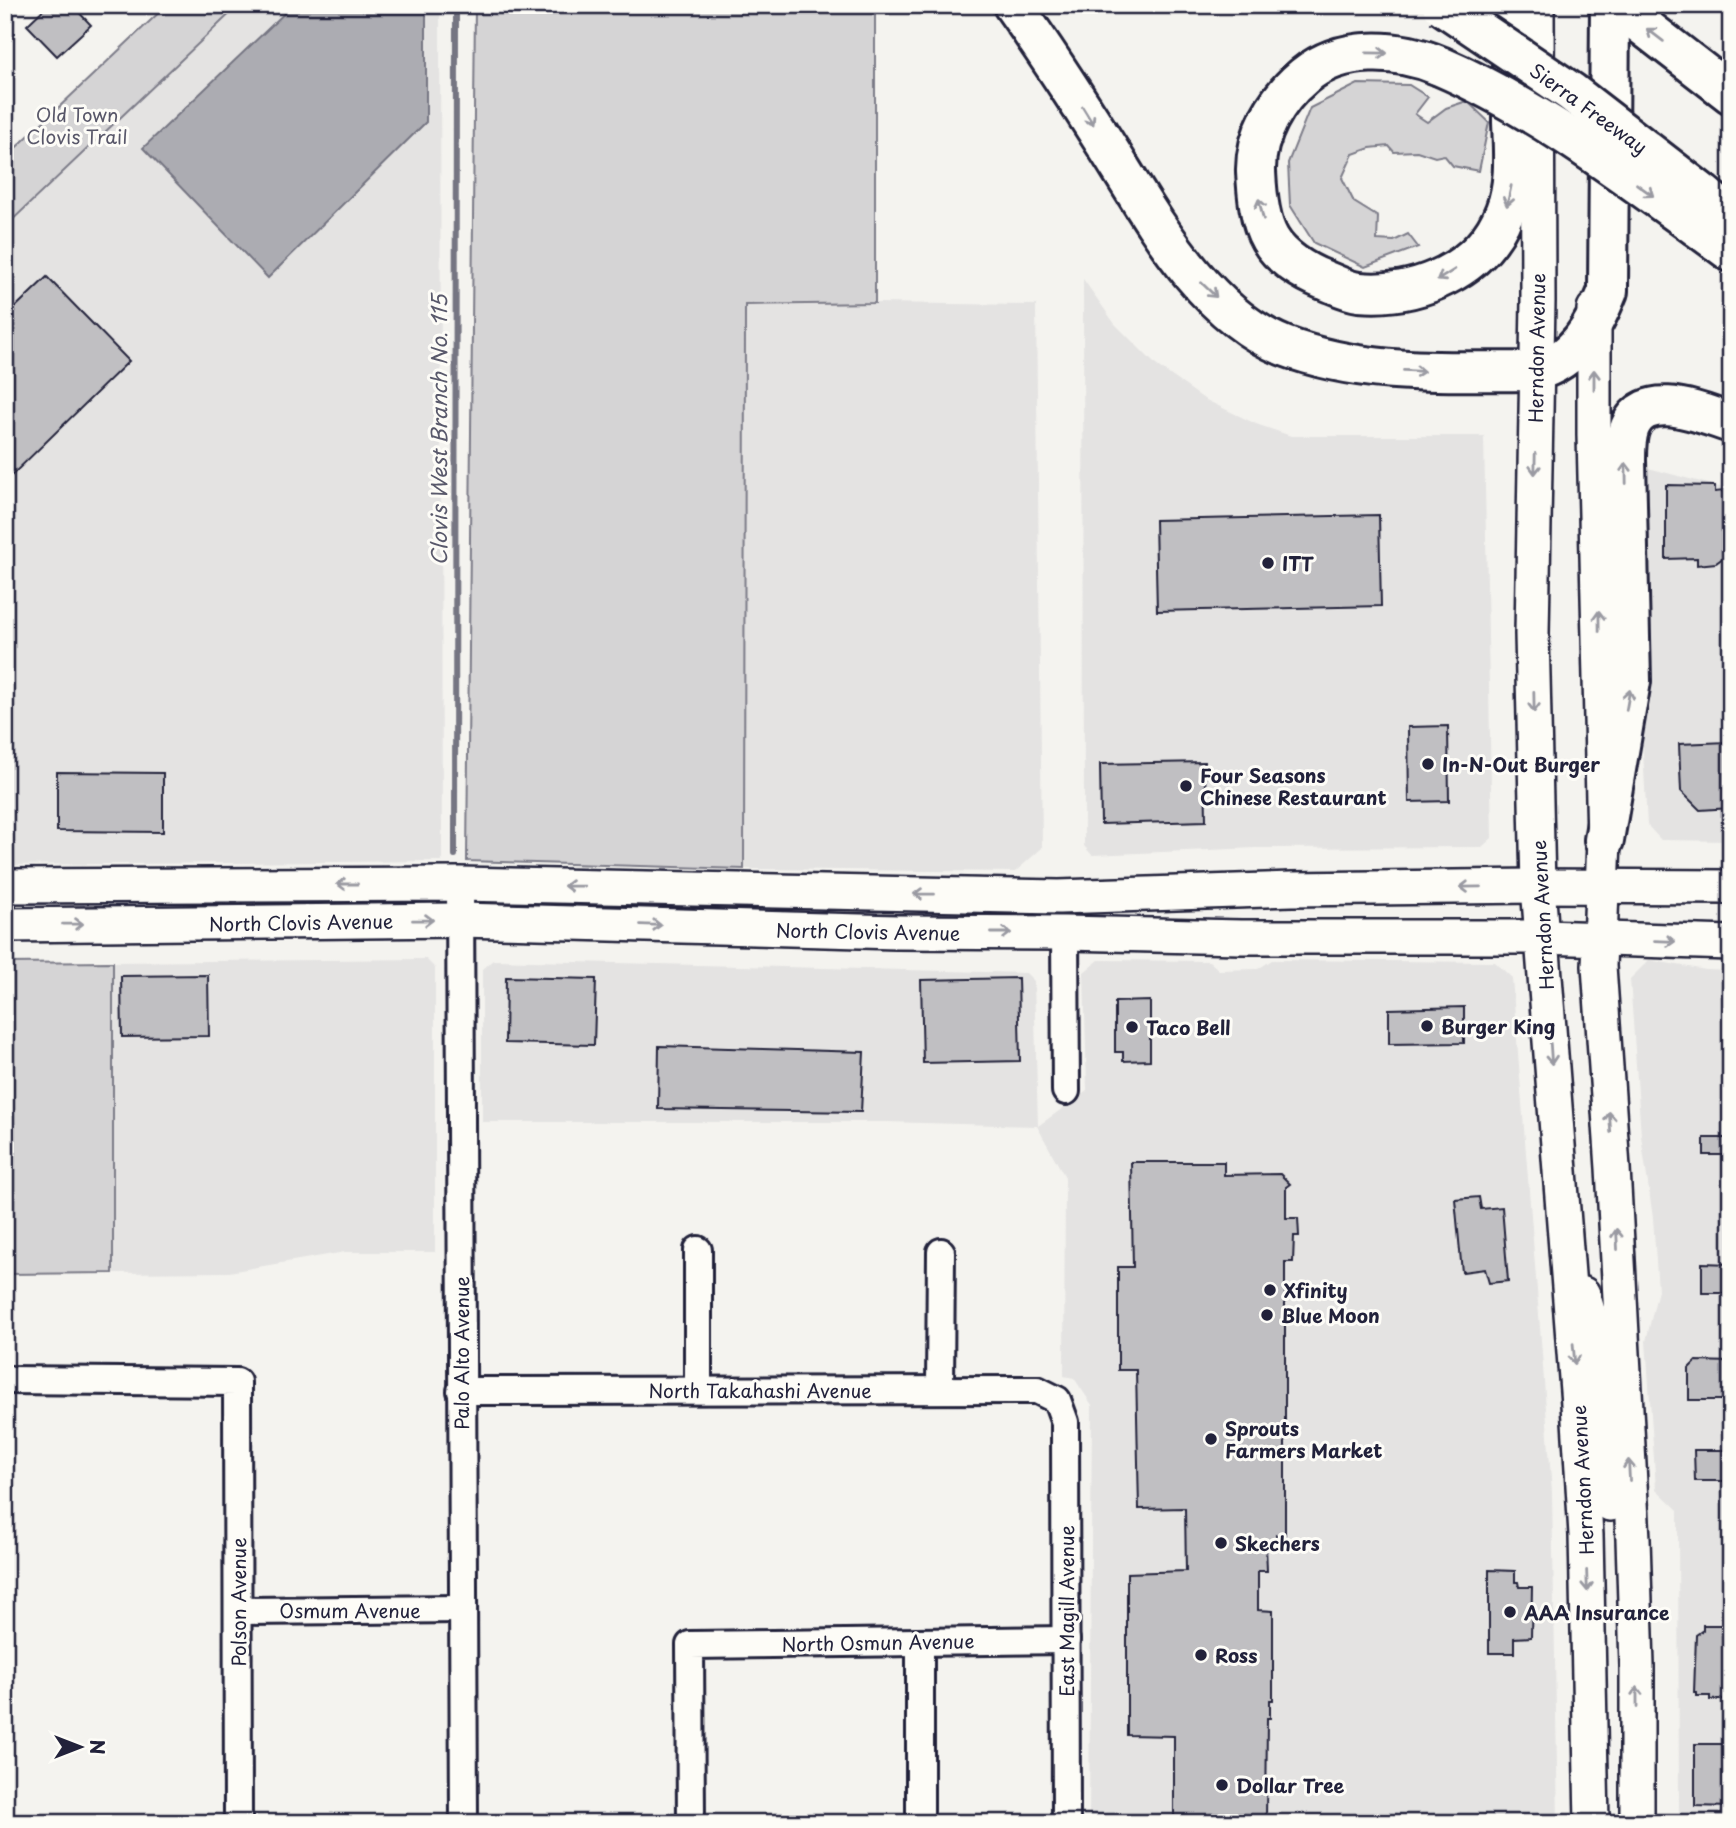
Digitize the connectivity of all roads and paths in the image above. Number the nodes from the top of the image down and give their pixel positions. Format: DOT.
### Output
graph roads {
  1 [pos="1013,5"];
  2 [pos="1442,5"];
  3 [pos="1512,5"];
  4 [pos="1538,5"];
  5 [pos="1592,5"];
  6 [pos="1610,5"];
  7 [pos="1616,5"];
  8 [pos="1731,94"];
  9 [pos="1710,213"];
  10 [pos="1731,252"];
  11 [pos="1594,326"];
  12 [pos="1536,371"];
  13 [pos="1731,423"];
  14 [pos="1604,839"];
  15 [pos="460,884"];
  16 [pos="1602,885"];
  17 [pos="5,886"];
  18 [pos="1538,886"];
  19 [pos="1731,887"];
  20 [pos="1292,889"];
  21 [pos="460,920"];
  22 [pos="5,925"];
  23 [pos="1065,933"];
  24 [pos="1542,937"];
  25 [pos="1600,939"];
  26 [pos="1731,943"];
  27 [pos="1066,1091"];
  28 [pos="1564,1228"];
  29 [pos="698,1250"];
  30 [pos="941,1252"];
  31 [pos="5,1380"];
  32 [pos="940,1389"];
  33 [pos="698,1390"];
  34 [pos="461,1391"];
  35 [pos="1057,1400"];
  36 [pos="1586,1535"];
  37 [pos="1633,1539"];
  38 [pos="462,1609"];
  39 [pos="239,1611"];
  40 [pos="1066,1640"];
  41 [pos="920,1642"];
  42 [pos="1637,1819"];
  43 [pos="238,1823"];
  44 [pos="464,1823"];
  45 [pos="691,1823"];
  46 [pos="920,1823"];
  47 [pos="1066,1823"];
  48 [pos="1592,1823"];
  1 -- 12 [label="highway, one-way"];
  2 -- 9 [label="highway, Sierra Freeway, bridge"];
  3 -- 9 [label="highway, one-way, bridge"];
  4 -- 12 [label="main road, Herndon Avenue"];
  5 -- 11 [label="main road"];
  6 -- 11 [label="highway"];
  8 -- 7 [label="highway, one-way"];
  9 -- 10 [label="highway"];
  11 -- 12 [label="highway"];
  14 -- 11 [label="main road, one-way"];
  12 -- 18 [label="main road, Herndon Avenue, one-way"];
  14 -- 13 [label="highway, one-way"];
  14 -- 16 [label="main road"];
  15 -- 17 [label="main road, North Clovis Avenue, one-way"];
  20 -- 15 [label="main road, North Clovis Avenue, one-way"];
  15 -- 21 [label="street, Palo Alto Avenue"];
  16 -- 18 [label="main road, North Clovis Avenue"];
  16 -- 19 [label="main road, North Clovis Avenue"];
  16 -- 25 [label="main road"];
  18 -- 20 [label="main road, North Clovis Avenue, one-way"];
  18 -- 24 [label="main road, Herndon Avenue"];
  20 -- 23 [label="main road"];
  22 -- 21 [label="main road, North Clovis Avenue, one-way"];
  21 -- 23 [label="main road, North Clovis Avenue, one-way"];
  21 -- 34 [label="street, Palo Alto Avenue"];
  23 -- 24 [label="main road, North Clovis Avenue"];
  23 -- 27 [label="street"];
  24 -- 25 [label="main road, North Clovis Avenue"];
  24 -- 28 [label="main road, Herndon Avenue, one-way"];
  25 -- 26 [label="main road, North Clovis Avenue, one-way"];
  37 -- 25 [label="main road, one-way"];
  28 -- 36 [label="main road, Herndon Avenue, one-way"];
  28 -- 37 [label="main road"];
  29 -- 33 [label="street"];
  30 -- 32 [label="street"];
  31 -- 39 [label="street, Polson Avenue"];
  32 -- 33 [label="street, North Takahashi Avenue"];
  32 -- 35 [label="street, North Takahashi Avenue"];
  33 -- 34 [label="street, North Takahashi Avenue"];
  34 -- 38 [label="street, Palo Alto Avenue"];
  35 -- 40 [label="street, East Magill Avenue"];
  36 -- 42 [label="main road"];
  36 -- 48 [label="main road, Herndon Avenue, one-way"];
  42 -- 37 [label="main road, one-way"];
  38 -- 39 [label="street, Osmum Avenue"];
  38 -- 44 [label="street, Palo Alto Avenue"];
  39 -- 43 [label="street, Polson Avenue"];
  40 -- 41 [label="street, North Osmun Avenue"];
  40 -- 47 [label="street, East Magill Avenue"];
  41 -- 45 [label="street, North Osmun Avenue"];
  41 -- 46 [label="street"];
}
